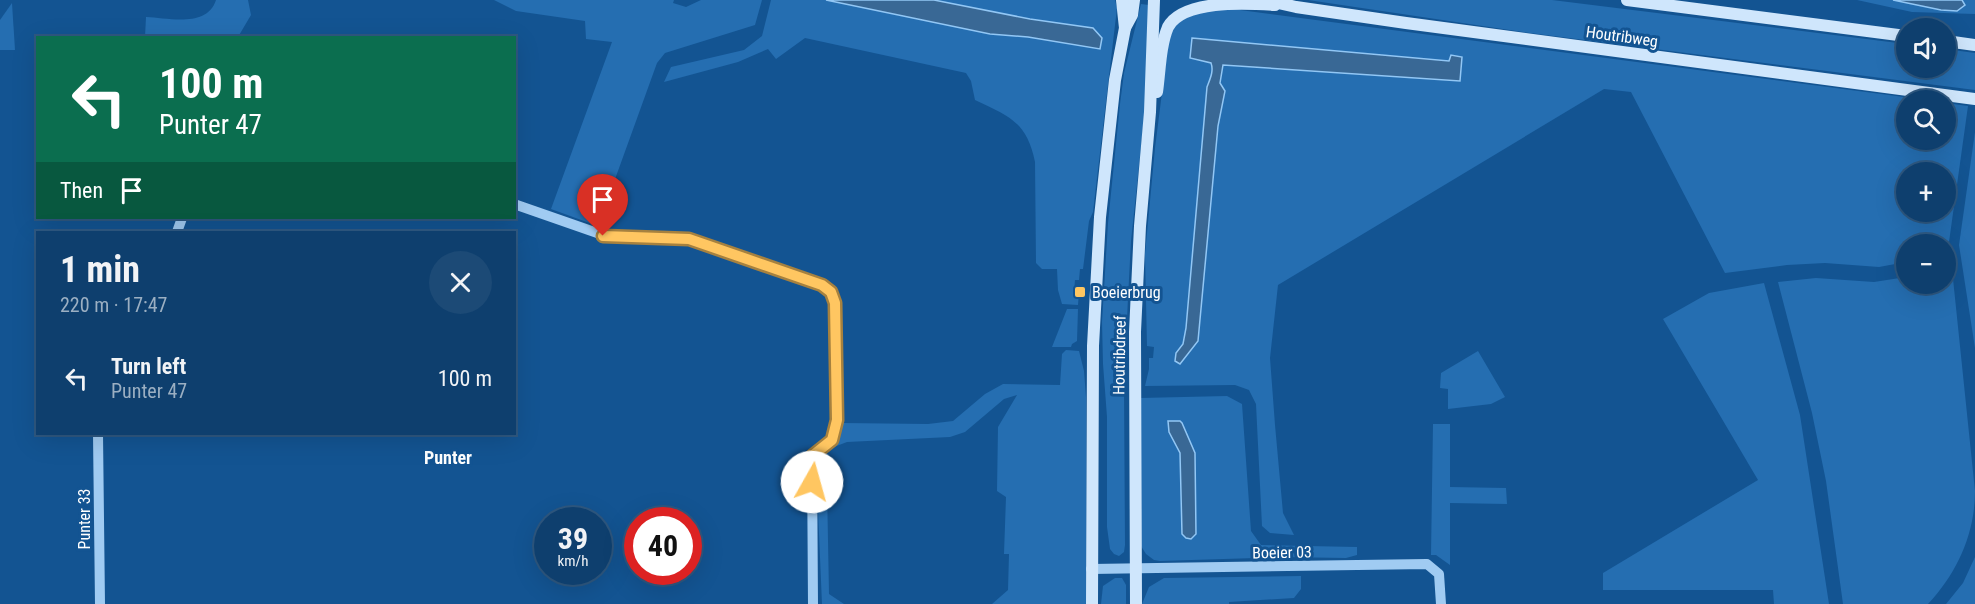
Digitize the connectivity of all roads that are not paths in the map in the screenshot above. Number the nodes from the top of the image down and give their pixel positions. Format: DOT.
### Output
graph roads {
  1 [pos="1122,0"];
  2 [pos="1134,0"];
  3 [pos="1154,0"];
  4 [pos="1265,0"];
  5 [pos="1627,0"];
  6 [pos="1296,7"];
  7 [pos="1125,28"];
  8 [pos="1896,35"];
  9 [pos="1956,42"];
  10 [pos="1975,45"];
  11 [pos="1975,99"];
  12 [pos="1150,112"];
  13 [pos="516,205"];
  14 [pos="98,435"];
  15 [pos="1091,569"];
  16 [pos="1136,569"];
  17 [pos="100,604"];
  18 [pos="813,604"];
  19 [pos="1092,604"];
  20 [pos="1136,604"];
  21 [pos="1441,604"];
  1 -- 7 [label="main road, Houtribdreef"];
  2 -- 7 [label="main road, Houtribdreef"];
  3 -- 12 [label="main road, Houtribdreef"];
  4 -- 6 [label="main road, Houtribweg"];
  5 -- 8 [label="main road"];
  6 -- 11 [label="main road, Houtribweg"];
  6 -- 12 [label="main road"];
  7 -- 15 [label="main road, Houtribdreef"];
  9 -- 10 [label="main road"];
  12 -- 16 [label="main road, Houtribdreef"];
  13 -- 18 [label="street"];
  14 -- 17 [label="street, Punter 33"];
  15 -- 16 [label="street, Boeier 03"];
  15 -- 19 [label="main road, Houtribdreef"];
  16 -- 20 [label="main road, Houtribdreef"];
  16 -- 21 [label="street, Boeier 03"];
}
